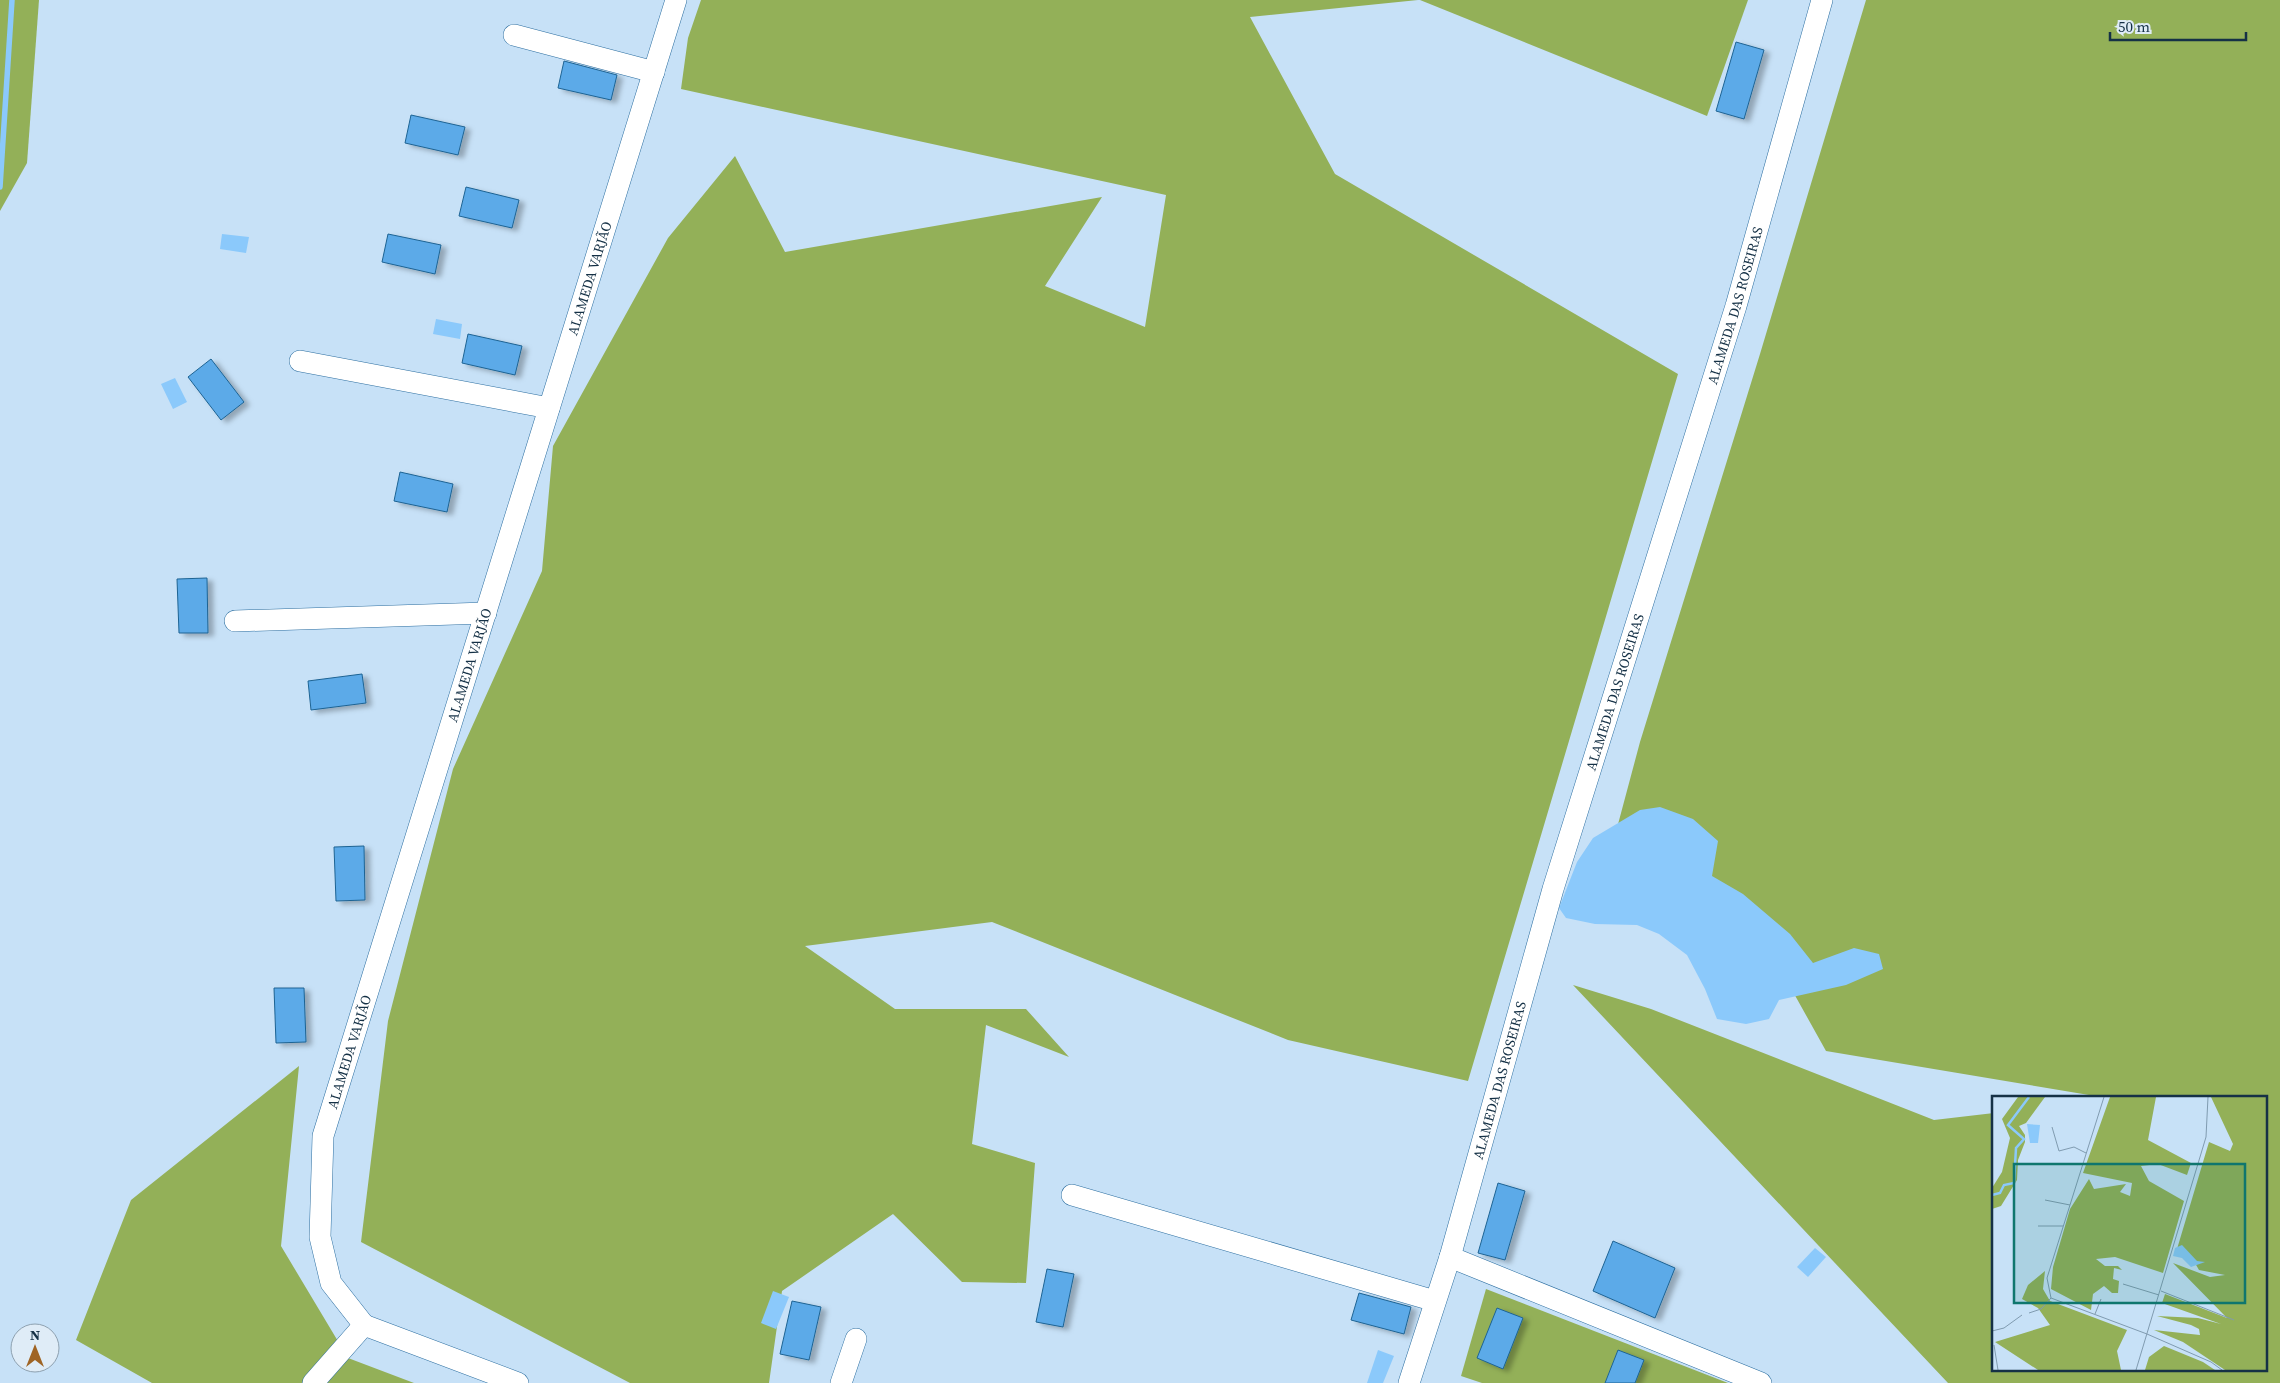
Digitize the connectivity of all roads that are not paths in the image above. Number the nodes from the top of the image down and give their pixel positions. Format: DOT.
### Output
graph roads {
  1 [pos="676,0"];
  2 [pos="1822,0"];
  3 [pos="514,35"];
  4 [pos="654,72"];
  5 [pos="300,361"];
  6 [pos="549,408"];
  7 [pos="486,612"];
  8 [pos="235,621"];
  9 [pos="1072,1194"];
  10 [pos="1450,1257"];
  11 [pos="1436,1302"];
  12 [pos="364,1325"];
  13 [pos="856,1339"];
  14 [pos="313,1383"];
  15 [pos="518,1383"];
  16 [pos="841,1383"];
  17 [pos="1409,1383"];
  18 [pos="1761,1383"];
  1 -- 4 [label="street, ALAMEDA VARJÃO"];
  2 -- 10 [label="street, ALAMEDA DAS ROSEIRAS"];
  3 -- 4 [label="street"];
  4 -- 6 [label="street, ALAMEDA VARJÃO"];
  5 -- 6 [label="street"];
  6 -- 7 [label="street, ALAMEDA VARJÃO"];
  7 -- 8 [label="street"];
  7 -- 12 [label="street, ALAMEDA VARJÃO"];
  9 -- 11 [label="street"];
  10 -- 11 [label="street, ALAMEDA DAS ROSEIRAS"];
  10 -- 18 [label="street"];
  11 -- 17 [label="street, ALAMEDA DAS ROSEIRAS"];
  12 -- 14 [label="street"];
  12 -- 15 [label="street"];
  13 -- 16 [label="street"];
}
